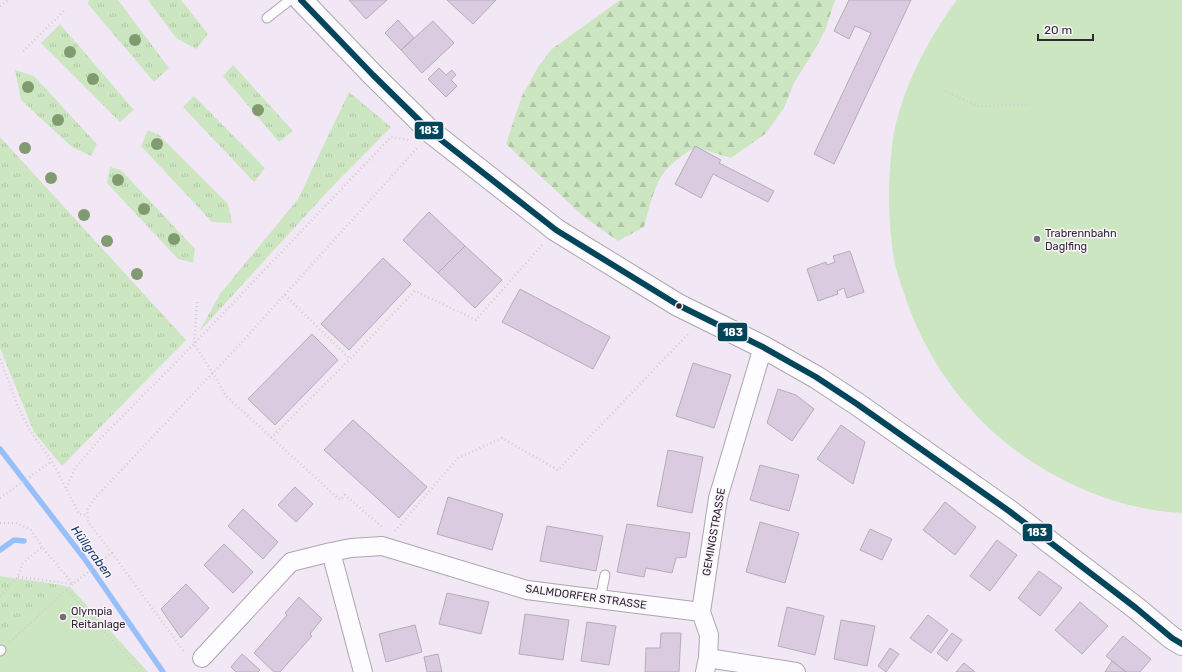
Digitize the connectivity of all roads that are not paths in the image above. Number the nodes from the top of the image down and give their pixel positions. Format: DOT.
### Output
graph roads {
  1 [pos="290,0"];
  2 [pos="301,0"];
  3 [pos="267,18"];
  4 [pos="763,347"];
  5 [pos="331,552"];
  6 [pos="605,575"];
  7 [pos="600,599"];
  8 [pos="701,612"];
  9 [pos="1182,644"];
  10 [pos="202,658"];
  11 [pos="707,665"];
  12 [pos="363,672"];
  13 [pos="796,672"];
  1 -- 3 [label="lane"];
  2 -- 4 [label="street"];
  4 -- 8 [label="street, GEMINGSTRASSE"];
  4 -- 9 [label="street"];
  5 -- 7 [label="street, SALMDORFER STRASSE"];
  5 -- 10 [label="street"];
  5 -- 12 [label="street"];
  6 -- 7 [label="lane"];
  7 -- 8 [label="street, SALMDORFER STRASSE"];
  8 -- 11 [label="street, GEMINGSTRASSE"];
  11 -- 13 [label="street"];
}
